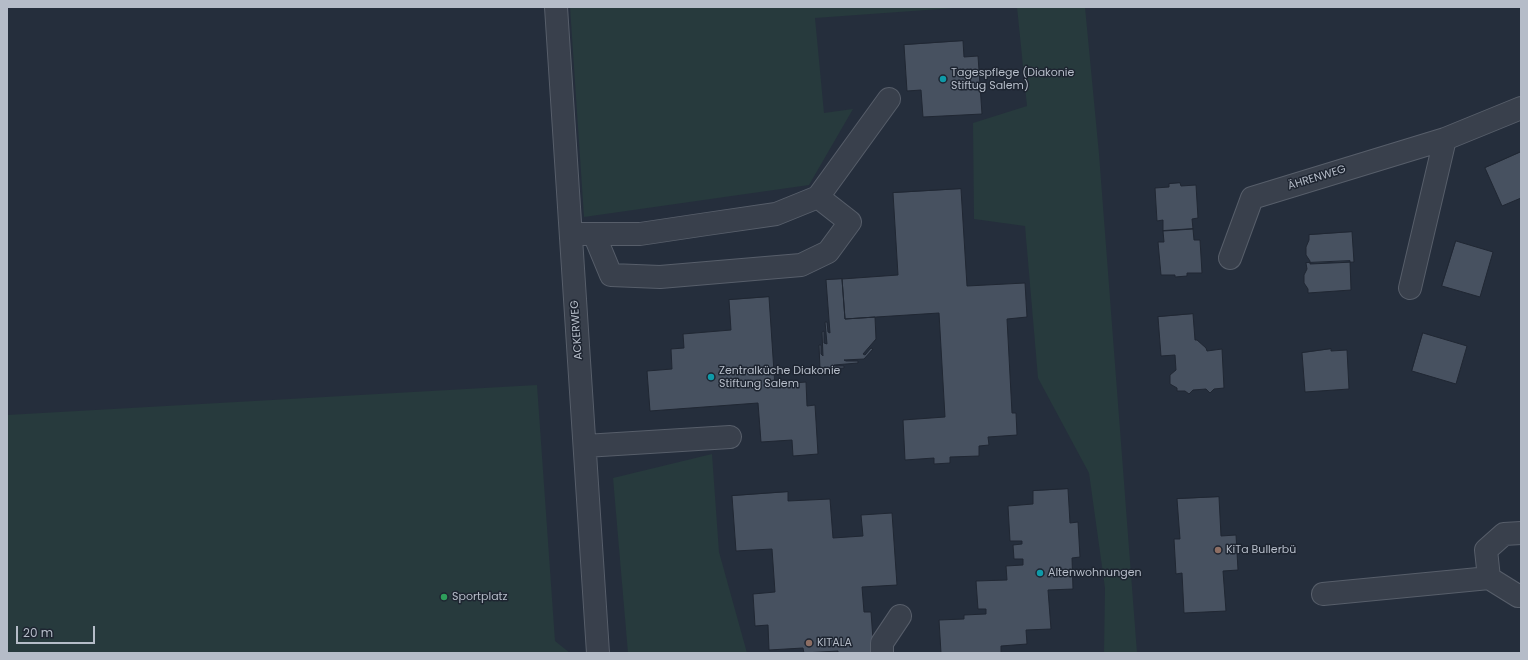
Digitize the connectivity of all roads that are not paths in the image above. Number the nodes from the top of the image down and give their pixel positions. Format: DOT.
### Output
graph roads {
  1 [pos="556,7"];
  2 [pos="889,99"];
  3 [pos="1521,108"];
  4 [pos="1444,138"];
  5 [pos="818,197"];
  6 [pos="571,234"];
  7 [pos="594,234"];
  8 [pos="1230,258"];
  9 [pos="1410,288"];
  10 [pos="730,436"];
  11 [pos="585,446"];
  12 [pos="1521,533"];
  13 [pos="1489,578"];
  14 [pos="1323,594"];
  15 [pos="1521,595"];
  16 [pos="900,616"];
  17 [pos="598,653"];
  18 [pos="882,653"];
  1 -- 6 [label="street, ACKERWEG"];
  2 -- 5 [label="street"];
  3 -- 4 [label="street, ÄHRENWEG"];
  4 -- 8 [label="street, ÄHRENWEG"];
  4 -- 9 [label="street"];
  5 -- 7 [label="street"];
  5 -- 7 [label="street"];
  6 -- 7 [label="street"];
  6 -- 11 [label="street, ACKERWEG"];
  10 -- 11 [label="street"];
  11 -- 17 [label="street, ACKERWEG"];
  12 -- 13 [label="street"];
  13 -- 14 [label="street"];
  13 -- 15 [label="street"];
  16 -- 18 [label="street"];
}
